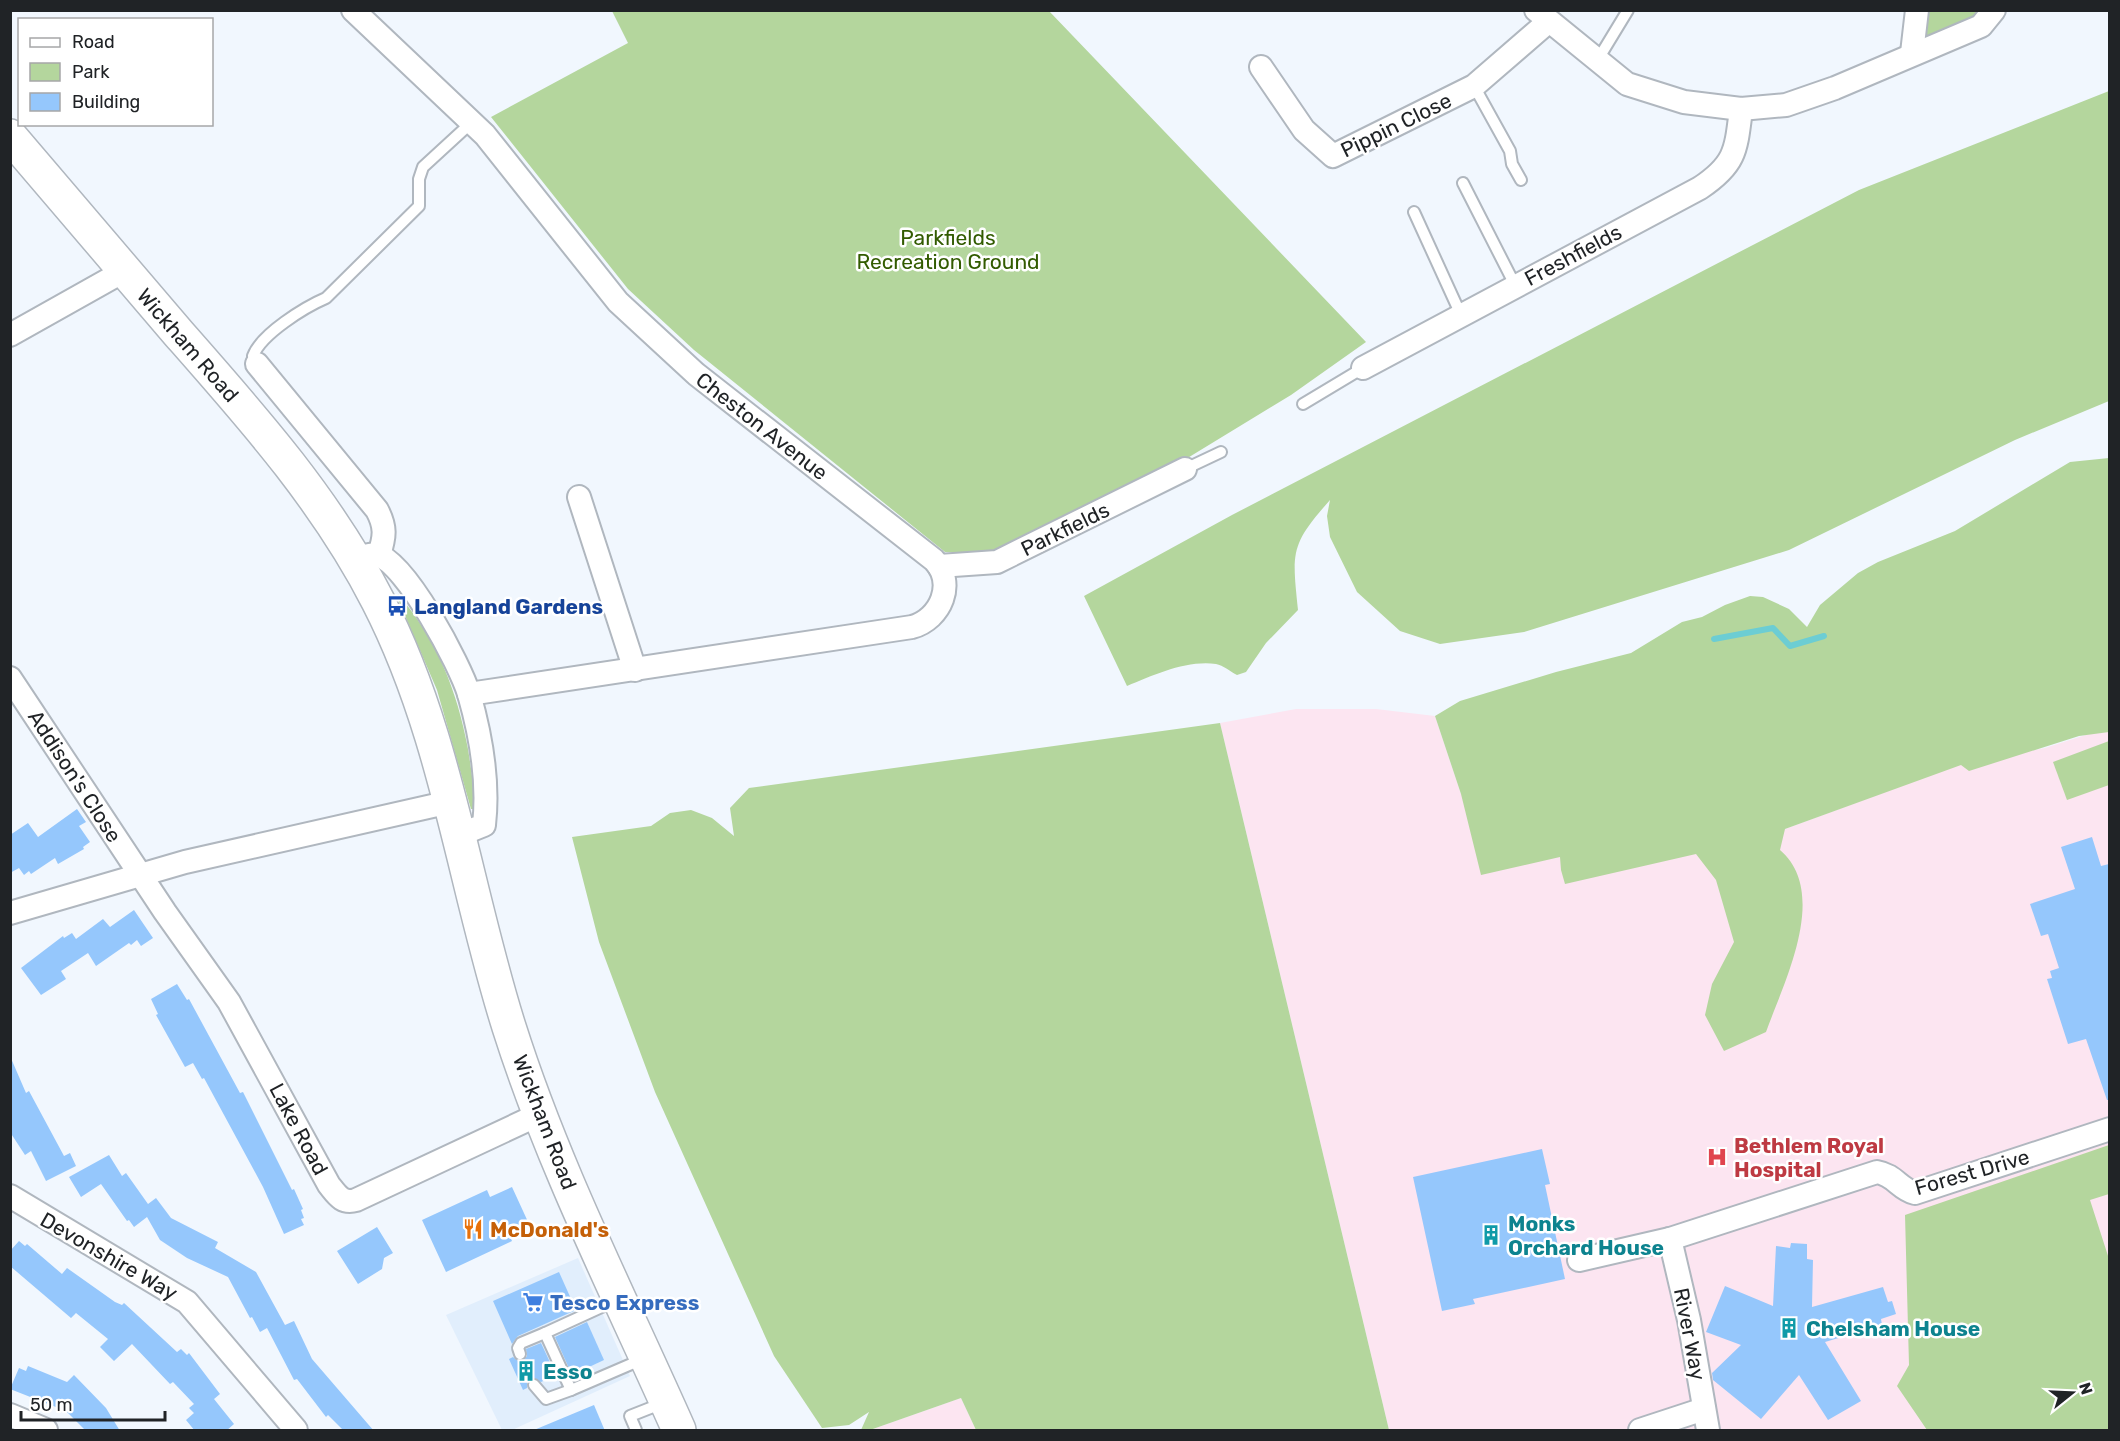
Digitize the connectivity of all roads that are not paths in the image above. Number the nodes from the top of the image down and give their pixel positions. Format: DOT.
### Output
graph roads {
  1 [pos="353,10"];
  2 [pos="1628,10"];
  3 [pos="1917,10"];
  4 [pos="1994,10"];
  5 [pos="1542,16"];
  6 [pos="1912,53"];
  7 [pos="1597,61"];
  8 [pos="1261,67"];
  9 [pos="1474,86"];
  10 [pos="1741,109"];
  11 [pos="472,121"];
  12 [pos="10,136"];
  13 [pos="1521,180"];
  14 [pos="1463,183"];
  15 [pos="1414,212"];
  16 [pos="124,271"];
  17 [pos="1515,285"];
  18 [pos="1461,315"];
  19 [pos="10,335"];
  20 [pos="257,364"];
  21 [pos="1363,368"];
  22 [pos="1303,404"];
  23 [pos="1221,452"];
  24 [pos="1185,469"];
  25 [pos="579,497"];
  26 [pos="367,558"];
  27 [pos="939,566"];
  28 [pos="635,670"];
  29 [pos="10,678"];
  30 [pos="469,694"];
  31 [pos="450,802"];
  32 [pos="459,835"];
  33 [pos="140,874"];
  34 [pos="10,913"];
  35 [pos="540,1114"];
  36 [pos="2109,1129"];
  37 [pos="10,1196"];
  38 [pos="1670,1239"];
  39 [pos="1579,1260"];
  40 [pos="620,1299"];
  41 [pos="545,1333"];
  42 [pos="520,1354"];
  43 [pos="646,1358"];
  44 [pos="534,1385"];
  45 [pos="571,1390"];
  46 [pos="666,1401"];
  47 [pos="10,1415"];
  48 [pos="1706,1420"];
  49 [pos="46,1431"];
  50 [pos="296,1431"];
  51 [pos="636,1431"];
  52 [pos="679,1431"];
  53 [pos="1641,1431"];
  1 -- 11 [label="street, Cheston Avenue"];
  2 -- 7 [label="lane"];
  3 -- 6 [label="street"];
  4 -- 6 [label="street"];
  5 -- 7 [label="street"];
  5 -- 9 [label="street, Pippin Close"];
  6 -- 10 [label="street"];
  7 -- 10 [label="street"];
  8 -- 9 [label="street, Pippin Close"];
  9 -- 13 [label="lane"];
  10 -- 17 [label="street, Freshfields"];
  11 -- 20 [label="lane"];
  11 -- 27 [label="street, Cheston Avenue"];
  12 -- 16 [label="highway, Wickham Road"];
  14 -- 17 [label="lane"];
  15 -- 18 [label="lane"];
  16 -- 19 [label="street"];
  16 -- 26 [label="highway, Wickham Road"];
  17 -- 18 [label="street, Freshfields"];
  18 -- 21 [label="street, Freshfields"];
  20 -- 26 [label="street, Wickham Road"];
  21 -- 22 [label="lane"];
  23 -- 24 [label="lane"];
  24 -- 27 [label="street, Parkfields"];
  25 -- 28 [label="street"];
  26 -- 30 [label="street, Wickham Road"];
  26 -- 31 [label="highway, Wickham Road"];
  27 -- 28 [label="street"];
  28 -- 30 [label="street"];
  29 -- 33 [label="street, Addison's Close"];
  30 -- 32 [label="street, Wickham Road"];
  31 -- 32 [label="highway, Wickham Road"];
  31 -- 33 [label="street"];
  32 -- 35 [label="highway, Wickham Road"];
  33 -- 34 [label="street"];
  33 -- 35 [label="street, Lake Road"];
  35 -- 40 [label="highway, Wickham Road"];
  36 -- 38 [label="street, Forest Drive"];
  37 -- 50 [label="street, Devonshire Way"];
  38 -- 39 [label="street, Forest Drive"];
  38 -- 48 [label="street, River Way"];
  40 -- 41 [label="lane"];
  40 -- 43 [label="highway, Wickham Road"];
  41 -- 42 [label="lane"];
  41 -- 45 [label="lane"];
  43 -- 45 [label="lane"];
  43 -- 46 [label="highway, Wickham Road"];
  44 -- 45 [label="lane"];
  46 -- 51 [label="lane"];
  46 -- 52 [label="highway, Wickham Road"];
  47 -- 49 [label="street"];
  48 -- 53 [label="street"];
}
